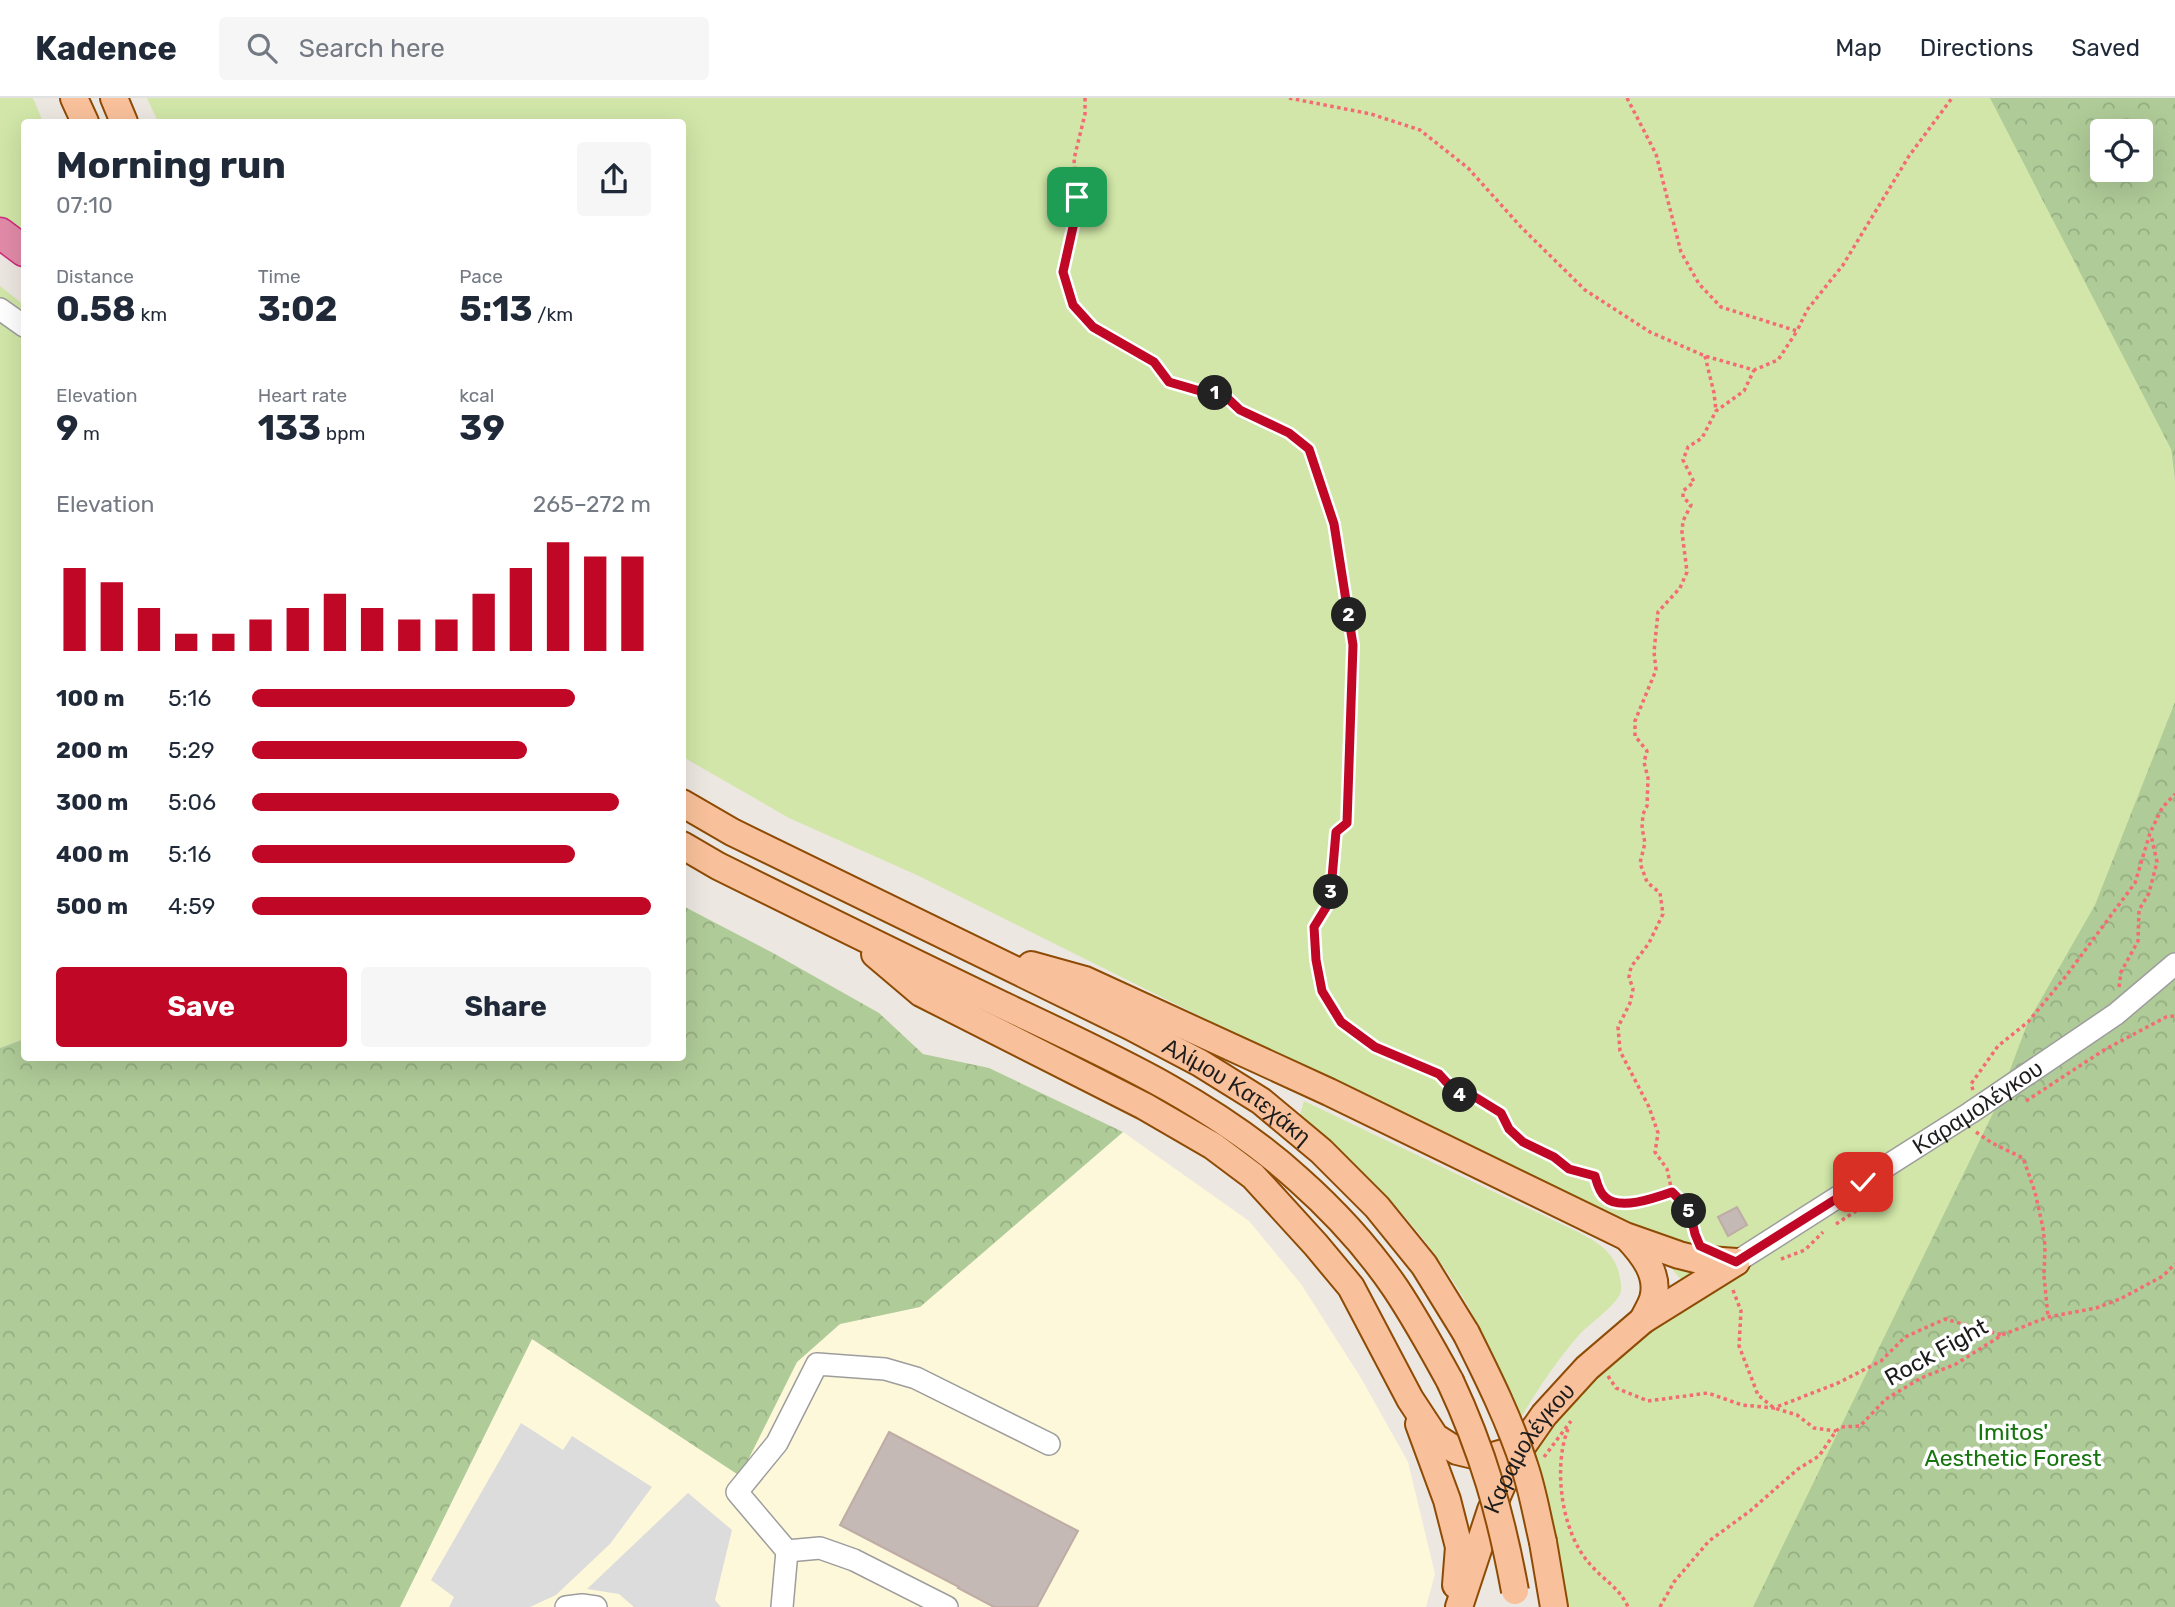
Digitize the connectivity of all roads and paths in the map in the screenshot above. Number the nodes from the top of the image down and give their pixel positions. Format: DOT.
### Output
graph roads {
  1 [pos="74,98"];
  2 [pos="114,98"];
  3 [pos="1085,98"];
  4 [pos="1289,98"];
  5 [pos="1627,98"];
  6 [pos="1952,98"];
  7 [pos="84,119"];
  8 [pos="123,119"];
  9 [pos="0,233"];
  10 [pos="21,249"];
  11 [pos="0,309"];
  12 [pos="21,324"];
  13 [pos="1797,331"];
  14 [pos="1705,356"];
  15 [pos="1754,370"];
  16 [pos="1716,411"];
  17 [pos="2175,794"];
  18 [pos="686,805"];
  19 [pos="2150,833"];
  20 [pos="686,847"];
  21 [pos="844,928"];
  22 [pos="959,944"];
  23 [pos="2175,964"];
  24 [pos="2116,1014"];
  25 [pos="2175,1016"];
  26 [pos="2024,1102"];
  27 [pos="1982,1117"];
  28 [pos="1672,1192"];
  29 [pos="1625,1236"];
  30 [pos="1700,1246"];
  31 [pos="2175,1264"];
  32 [pos="1733,1273"];
  33 [pos="2048,1317"];
  34 [pos="1643,1320"];
  35 [pos="2002,1335"];
  36 [pos="1606,1373"];
  37 [pos="1409,1399"];
  38 [pos="1774,1408"];
  39 [pos="1570,1423"];
  40 [pos="1836,1431"];
  41 [pos="1048,1444"];
  42 [pos="1521,1448"];
  43 [pos="787,1551"];
  44 [pos="1517,1599"];
  45 [pos="566,1607"];
  46 [pos="596,1607"];
  47 [pos="782,1607"];
  48 [pos="947,1607"];
  49 [pos="1457,1607"];
  50 [pos="1554,1607"];
  51 [pos="1628,1607"];
  52 [pos="1660,1607"];
  1 -- 7 [label="main road"];
  2 -- 8 [label="main road"];
  3 -- 28 [label="path"];
  4 -- 14 [label="path"];
  5 -- 13 [label="path"];
  6 -- 13 [label="path"];
  9 -- 10 [label="highway"];
  11 -- 12 [label="street"];
  13 -- 15 [label="path"];
  14 -- 15 [label="path"];
  14 -- 16 [label="path"];
  15 -- 16 [label="path"];
  16 -- 28 [label="path"];
  17 -- 19 [label="path"];
  18 -- 22 [label="main road, Αλίμου Κατεχάκη"];
  19 -- 24 [label="path"];
  19 -- 27 [label="path"];
  20 -- 21 [label="main road, Αλίμου Κατεχάκη"];
  21 -- 37 [label="main road"];
  21 -- 44 [label="main road, Αλίμου Κατεχάκη, bridge"];
  22 -- 29 [label="main road"];
  22 -- 50 [label="main road, Αλίμου Κατεχάκη, bridge"];
  23 -- 24 [label="street, Καραμολέγκου"];
  24 -- 27 [label="street, Καραμολέγκου"];
  25 -- 26 [label="path"];
  27 -- 32 [label="street, Καραμολέγκου"];
  27 -- 33 [label="path"];
  28 -- 30 [label="path"];
  29 -- 32 [label="main road"];
  29 -- 34 [label="main road"];
  31 -- 33 [label="path, Rock Fight"];
  32 -- 34 [label="main road, Καραμολέγκου"];
  32 -- 38 [label="path"];
  33 -- 35 [label="path, Rock Fight"];
  34 -- 42 [label="main road, Καραμολέγκου"];
  35 -- 38 [label="path"];
  35 -- 40 [label="path, Rock Fight"];
  36 -- 38 [label="path"];
  37 -- 42 [label="main road"];
  37 -- 49 [label="main road"];
  38 -- 40 [label="path"];
  39 -- 51 [label="path"];
  40 -- 52 [label="path"];
  41 -- 43 [label="street"];
  42 -- 49 [label="main road, Καραμολέγκου"];
  43 -- 47 [label="street"];
  43 -- 48 [label="street"];
  45 -- 46 [label="street"];
}
